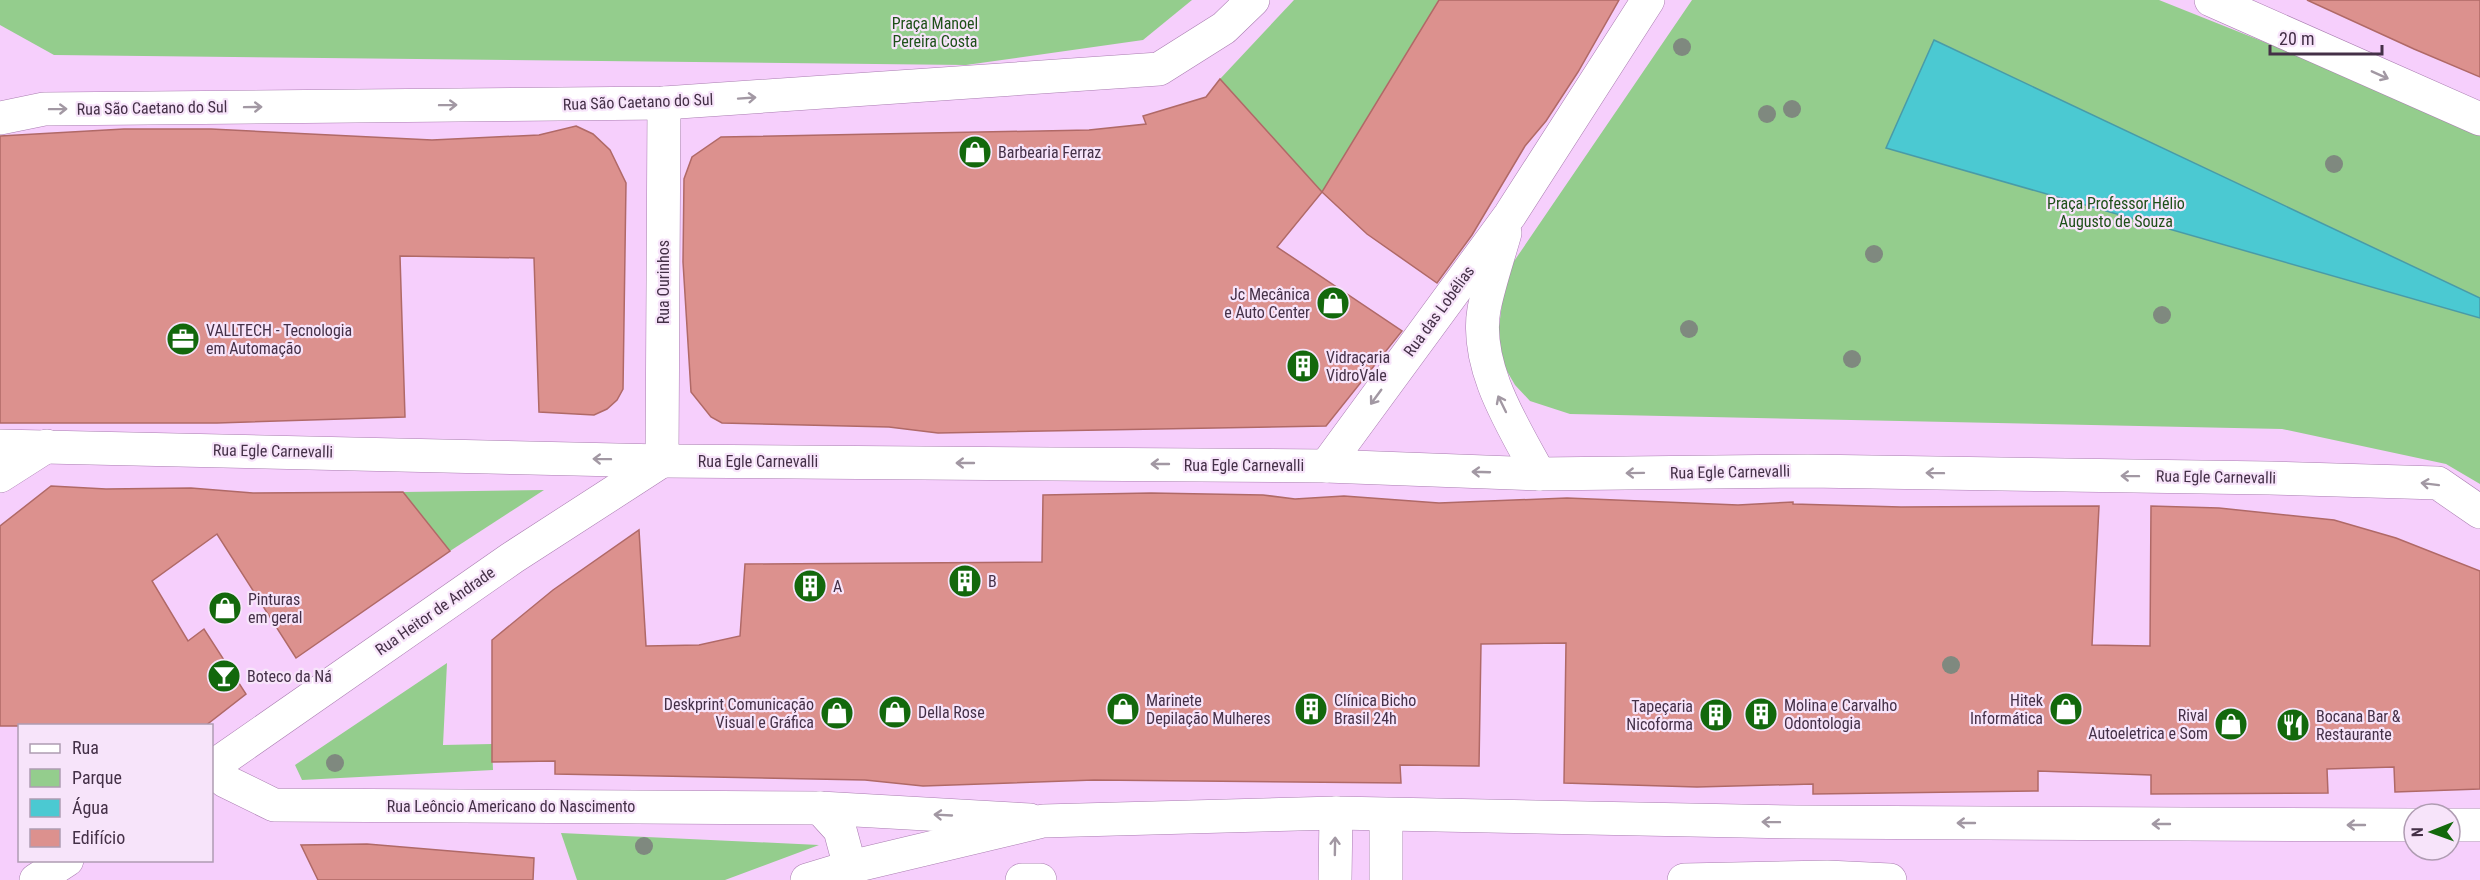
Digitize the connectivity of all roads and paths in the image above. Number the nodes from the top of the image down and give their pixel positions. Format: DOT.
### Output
graph roads {
  1 [pos="1253,0"];
  2 [pos="1648,0"];
  3 [pos="2211,0"];
  4 [pos="664,103"];
  5 [pos="0,118"];
  6 [pos="2480,119"];
  7 [pos="1510,215"];
  8 [pos="0,446"];
  9 [pos="46,446"];
  10 [pos="662,461"];
  11 [pos="1326,466"];
  12 [pos="1539,474"];
  13 [pos="0,476"];
  14 [pos="2480,512"];
  15 [pos="213,767"];
  16 [pos="213,769"];
  17 [pos="820,808"];
  18 [pos="1336,813"];
  19 [pos="1386,815"];
  20 [pos="1043,821"];
  21 [pos="2402,825"];
  22 [pos="2462,825"];
  23 [pos="2480,825"];
  24 [pos="65,862"];
  25 [pos="850,867"];
  26 [pos="1828,879"];
  27 [pos="36,880"];
  28 [pos="807,880"];
  29 [pos="1023,880"];
  30 [pos="1040,880"];
  31 [pos="1335,880"];
  32 [pos="1386,880"];
  33 [pos="1684,880"];
  34 [pos="1890,880"];
  4 -- 1 [label="street, Rua São Caetano do Sul, one-way"];
  2 -- 7 [label="street, Rua das Lobélias"];
  3 -- 6 [label="street, one-way"];
  5 -- 4 [label="street, Rua São Caetano do Sul, one-way"];
  4 -- 10 [label="street, Rua Ourinhos"];
  7 -- 11 [label="street, Rua das Lobélias, one-way"];
  12 -- 7 [label="street, Rua das Lobélias, one-way"];
  8 -- 9 [label="street, Rua Egle Carnevalli"];
  10 -- 9 [label="street, Rua Egle Carnevalli, one-way"];
  9 -- 13 [label="street"];
  11 -- 10 [label="street, Rua Egle Carnevalli, one-way"];
  10 -- 15 [label="street, Rua Heitor de Andrade"];
  12 -- 11 [label="street, Rua Egle Carnevalli, one-way"];
  14 -- 12 [label="street, Rua Egle Carnevalli, one-way"];
  16 -- 17 [label="street, Rua Leôncio Americano do Nascimento"];
  20 -- 17 [label="street, Rua Leôncio Americano do Nascimento, one-way"];
  17 -- 25 [label="street"];
  18 -- 19 [label="street"];
  18 -- 20 [label="street"];
  31 -- 18 [label="street, one-way"];
  21 -- 19 [label="street, one-way"];
  19 -- 32 [label="street"];
  20 -- 25 [label="street"];
  22 -- 23 [label="street"];
  24 -- 27 [label="street"];
  25 -- 28 [label="street"];
  26 -- 33 [label="street"];
  26 -- 34 [label="street"];
  29 -- 30 [label="street"];
}
